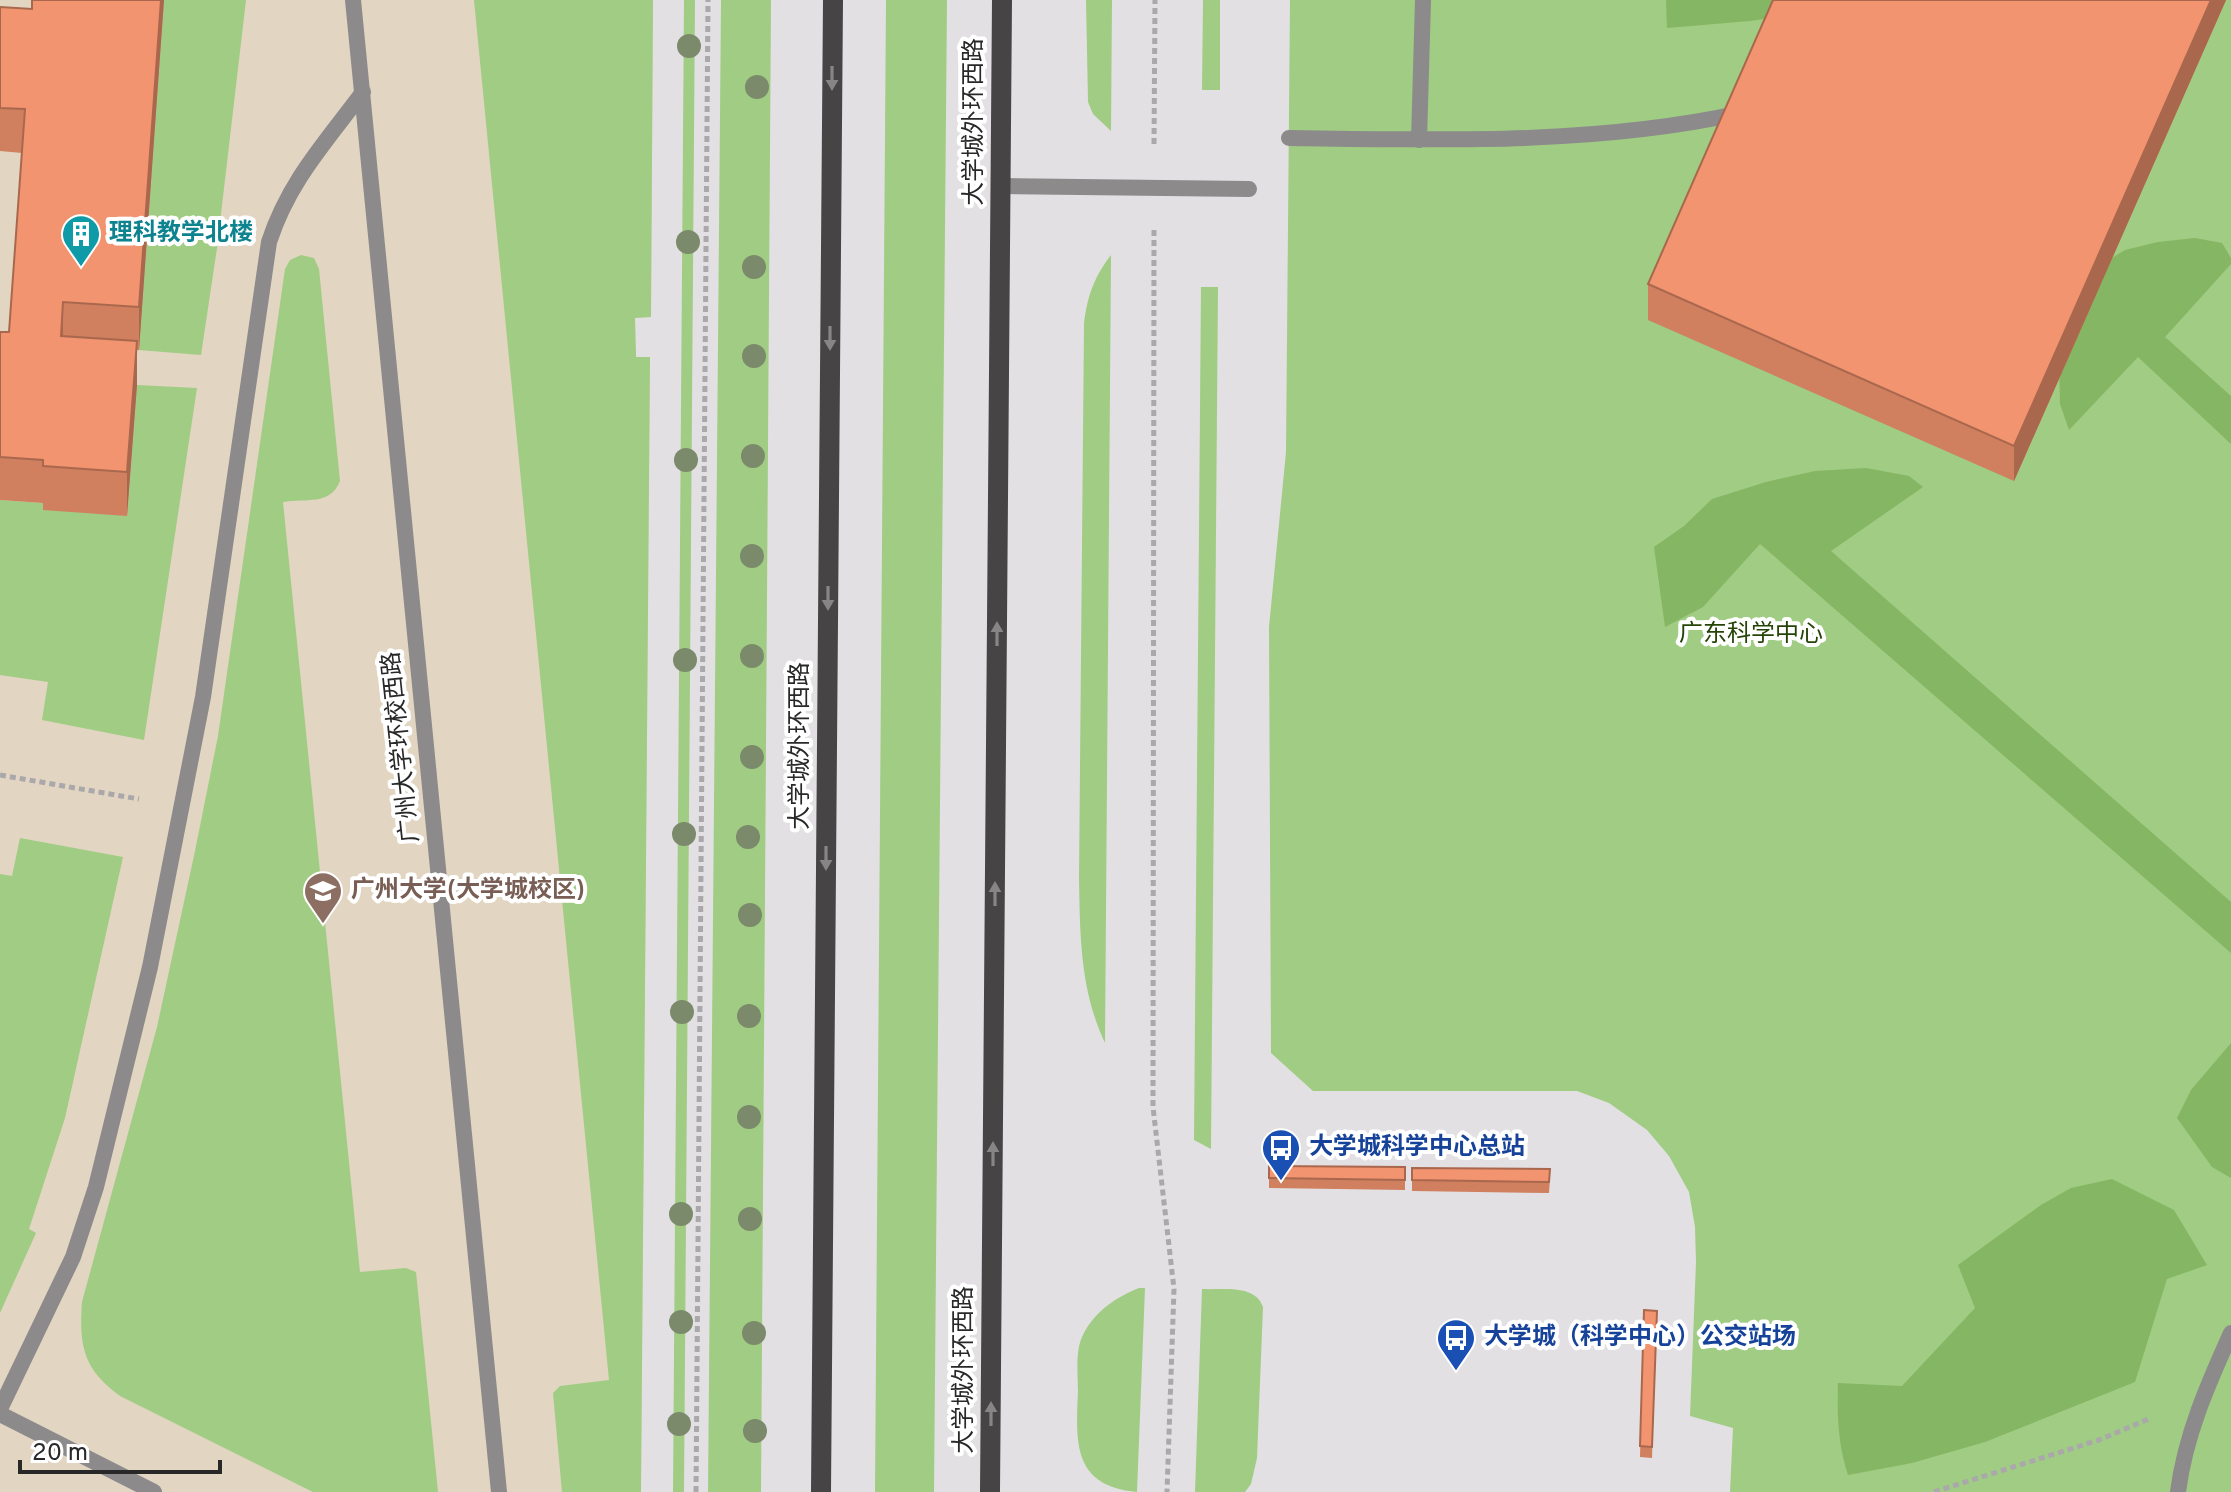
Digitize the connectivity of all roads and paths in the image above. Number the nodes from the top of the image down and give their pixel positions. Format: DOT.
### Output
graph roads {
  1 [pos="353,0"];
  2 [pos="708,0"];
  3 [pos="833,0"];
  4 [pos="1002,0"];
  5 [pos="1155,0"];
  6 [pos="1423,0"];
  7 [pos="363,92"];
  8 [pos="1758,110"];
  9 [pos="1289,138"];
  10 [pos="1419,140"];
  11 [pos="1154,143"];
  12 [pos="1001,186"];
  13 [pos="1249,189"];
  14 [pos="1154,233"];
  15 [pos="0,775"];
  16 [pos="183,808"];
  17 [pos="2231,1333"];
  18 [pos="2203,1396"];
  19 [pos="0,1412"];
  20 [pos="154,1492"];
  21 [pos="499,1492"];
  22 [pos="696,1492"];
  23 [pos="821,1492"];
  24 [pos="990,1492"];
  25 [pos="1167,1492"];
  26 [pos="1934,1492"];
  27 [pos="2178,1492"];
  1 -- 7 [label="lane, 广州大学环校西路"];
  2 -- 22 [label="path"];
  3 -- 23 [label="main road, 大学城外环西路, one-way"];
  4 -- 12 [label="main road, 大学城外环西路"];
  5 -- 11 [label="path"];
  6 -- 10 [label="lane"];
  7 -- 16 [label="lane"];
  7 -- 21 [label="lane, 广州大学环校西路"];
  8 -- 10 [label="lane"];
  9 -- 10 [label="lane"];
  12 -- 13 [label="lane"];
  24 -- 12 [label="main road, 大学城外环西路, one-way"];
  14 -- 25 [label="path"];
  15 -- 16 [label="path"];
  16 -- 19 [label="lane"];
  17 -- 18 [label="lane"];
  18 -- 26 [label="path"];
  18 -- 27 [label="lane"];
  19 -- 20 [label="lane"];
}
